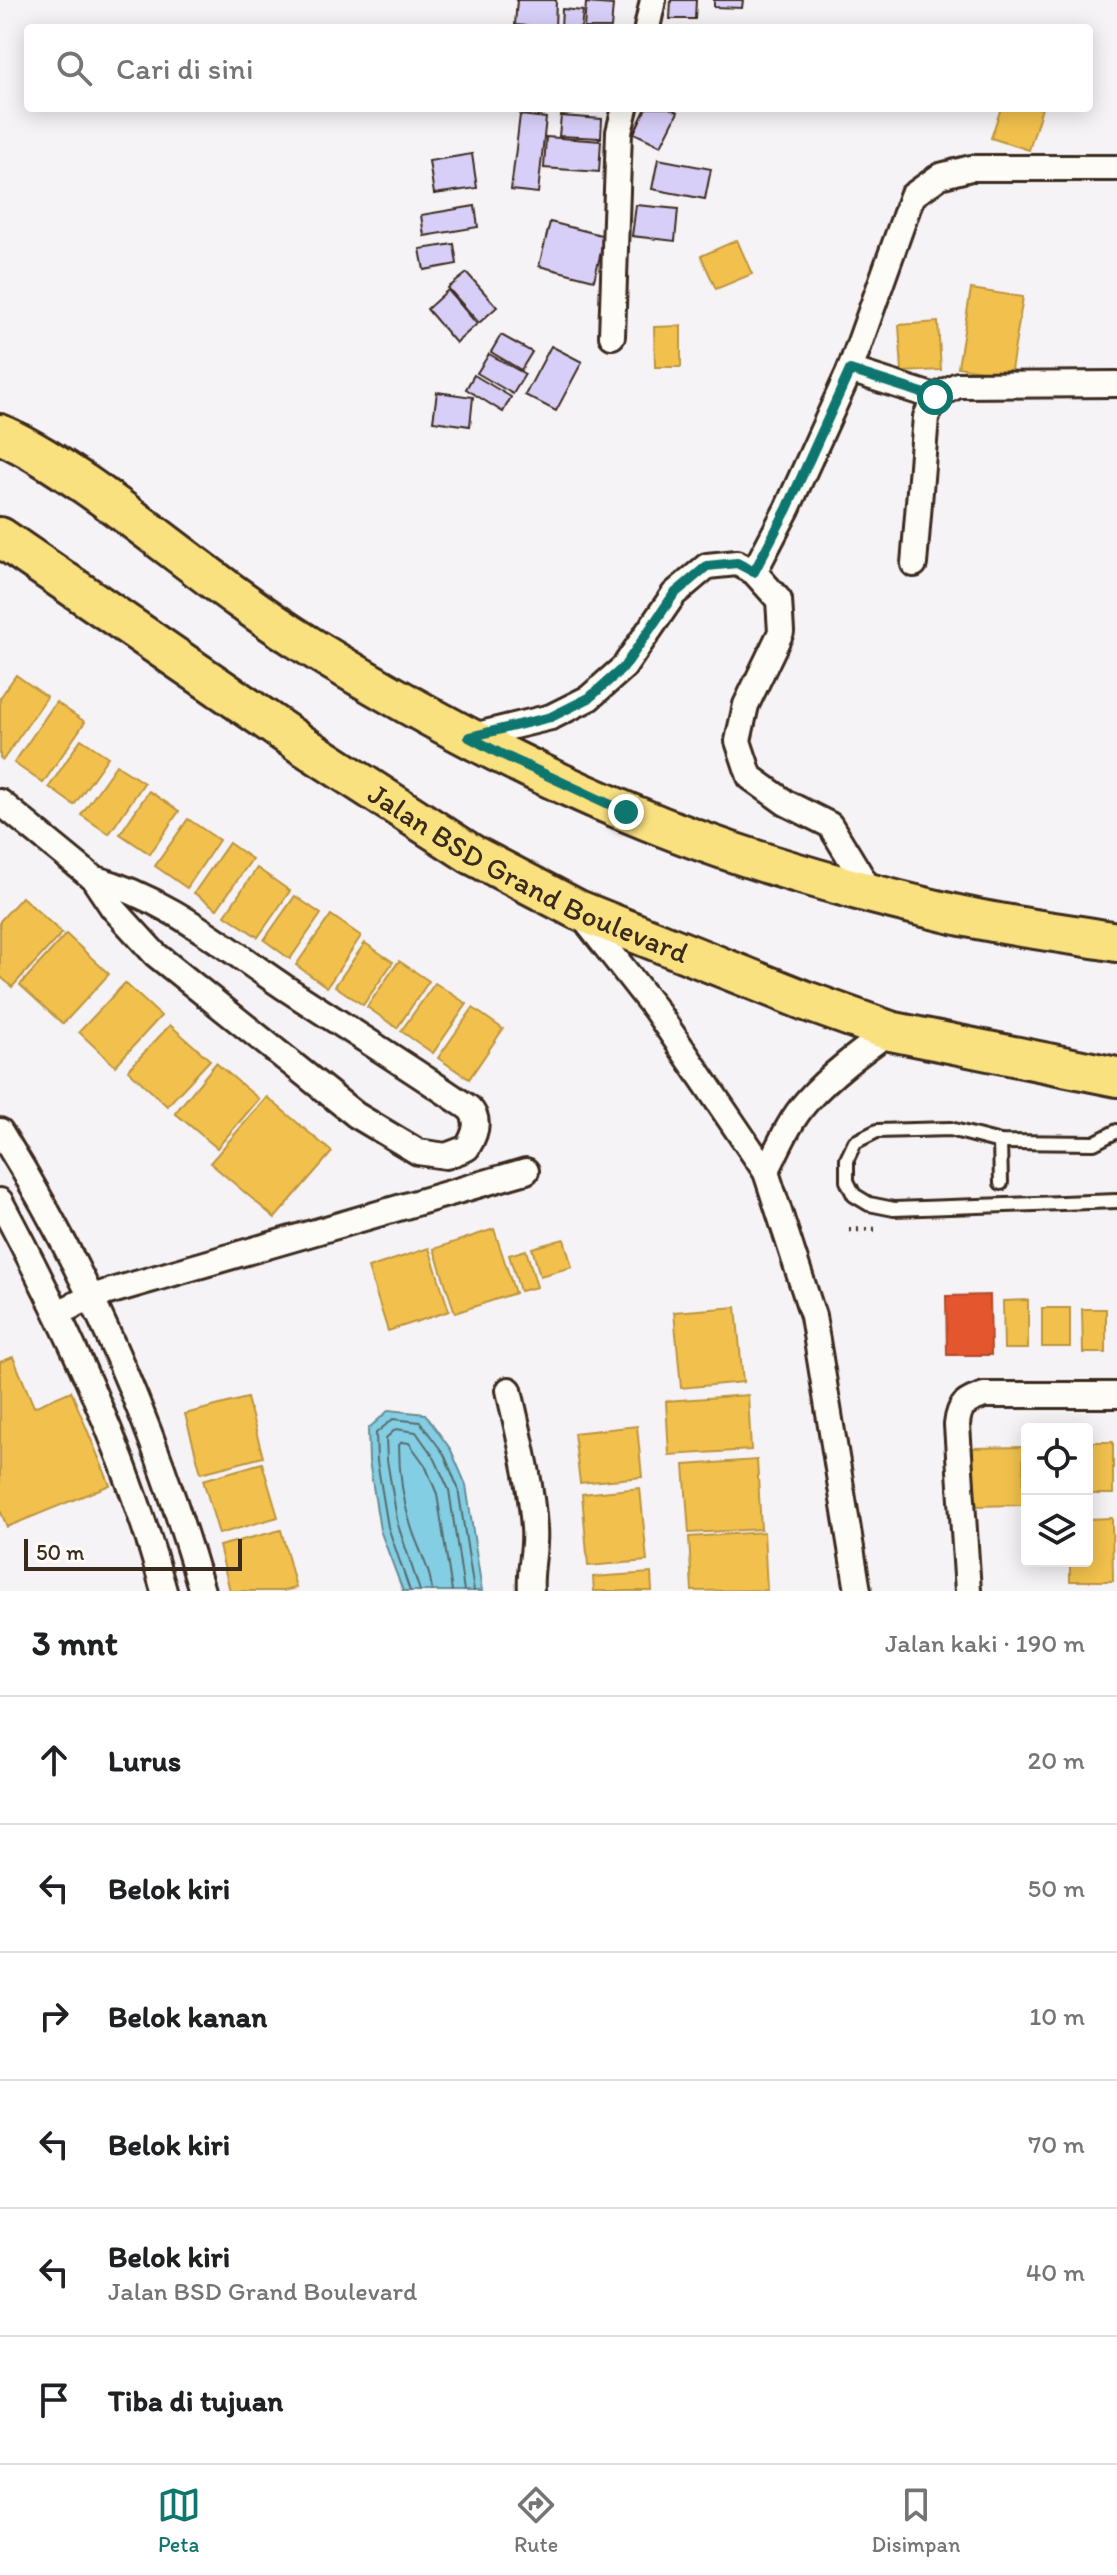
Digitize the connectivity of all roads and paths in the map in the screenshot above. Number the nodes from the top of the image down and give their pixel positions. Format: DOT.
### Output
graph roads {
  1 [pos="653,0"];
  2 [pos="648,24"];
  3 [pos="624,112"];
  4 [pos="1117,168"];
  5 [pos="612,336"];
  6 [pos="850,370"];
  7 [pos="1117,384"];
  8 [pos="935,397"];
  9 [pos="0,434"];
  10 [pos="0,537"];
  11 [pos="914,564"];
  12 [pos="754,572"];
  13 [pos="469,737"];
  14 [pos="0,802"];
  15 [pos="93,878"];
  16 [pos="872,894"];
  17 [pos="578,910"];
  18 [pos="1117,942"];
  19 [pos="890,1031"];
  20 [pos="1107,1074"];
  21 [pos="0,1131"];
  22 [pos="1117,1131"];
  23 [pos="1000,1142"];
  24 [pos="526,1171"];
  25 [pos="766,1172"];
  26 [pos="1001,1183"];
  27 [pos="0,1201"];
  28 [pos="1117,1201"];
  29 [pos="893,1229"];
  30 [pos="849,1230"];
  31 [pos="91,1297"];
  32 [pos="58,1313"];
  33 [pos="509,1390"];
  34 [pos="1117,1395"];
  35 [pos="164,1591"];
  36 [pos="202,1591"];
  37 [pos="531,1591"];
  38 [pos="858,1591"];
  39 [pos="968,1591"];
  1 -- 2 [label="street"];
  3 -- 5 [label="street"];
  4 -- 6 [label="street"];
  6 -- 8 [label="street"];
  6 -- 12 [label="street"];
  7 -- 8 [label="street"];
  8 -- 11 [label="street"];
  9 -- 13 [label="main road"];
  10 -- 17 [label="main road, Jalan BSD Grand Boulevard"];
  12 -- 13 [label="street"];
  12 -- 16 [label="street"];
  13 -- 16 [label="main road"];
  14 -- 15 [label="street"];
  15 -- 15 [label="street"];
  16 -- 18 [label="main road"];
  17 -- 19 [label="main road, Jalan BSD Grand Boulevard"];
  17 -- 25 [label="street"];
  19 -- 20 [label="main road, Jalan BSD Grand Boulevard"];
  19 -- 25 [label="street"];
  21 -- 31 [label="street"];
  22 -- 23 [label="lane"];
  23 -- 26 [label="lane"];
  23 -- 28 [label="lane"];
  24 -- 31 [label="street"];
  25 -- 38 [label="street"];
  27 -- 32 [label="street"];
  29 -- 30 [label="path"];
  31 -- 32 [label="street"];
  31 -- 36 [label="street"];
  32 -- 35 [label="street"];
  33 -- 37 [label="street"];
  34 -- 39 [label="street"];
}
